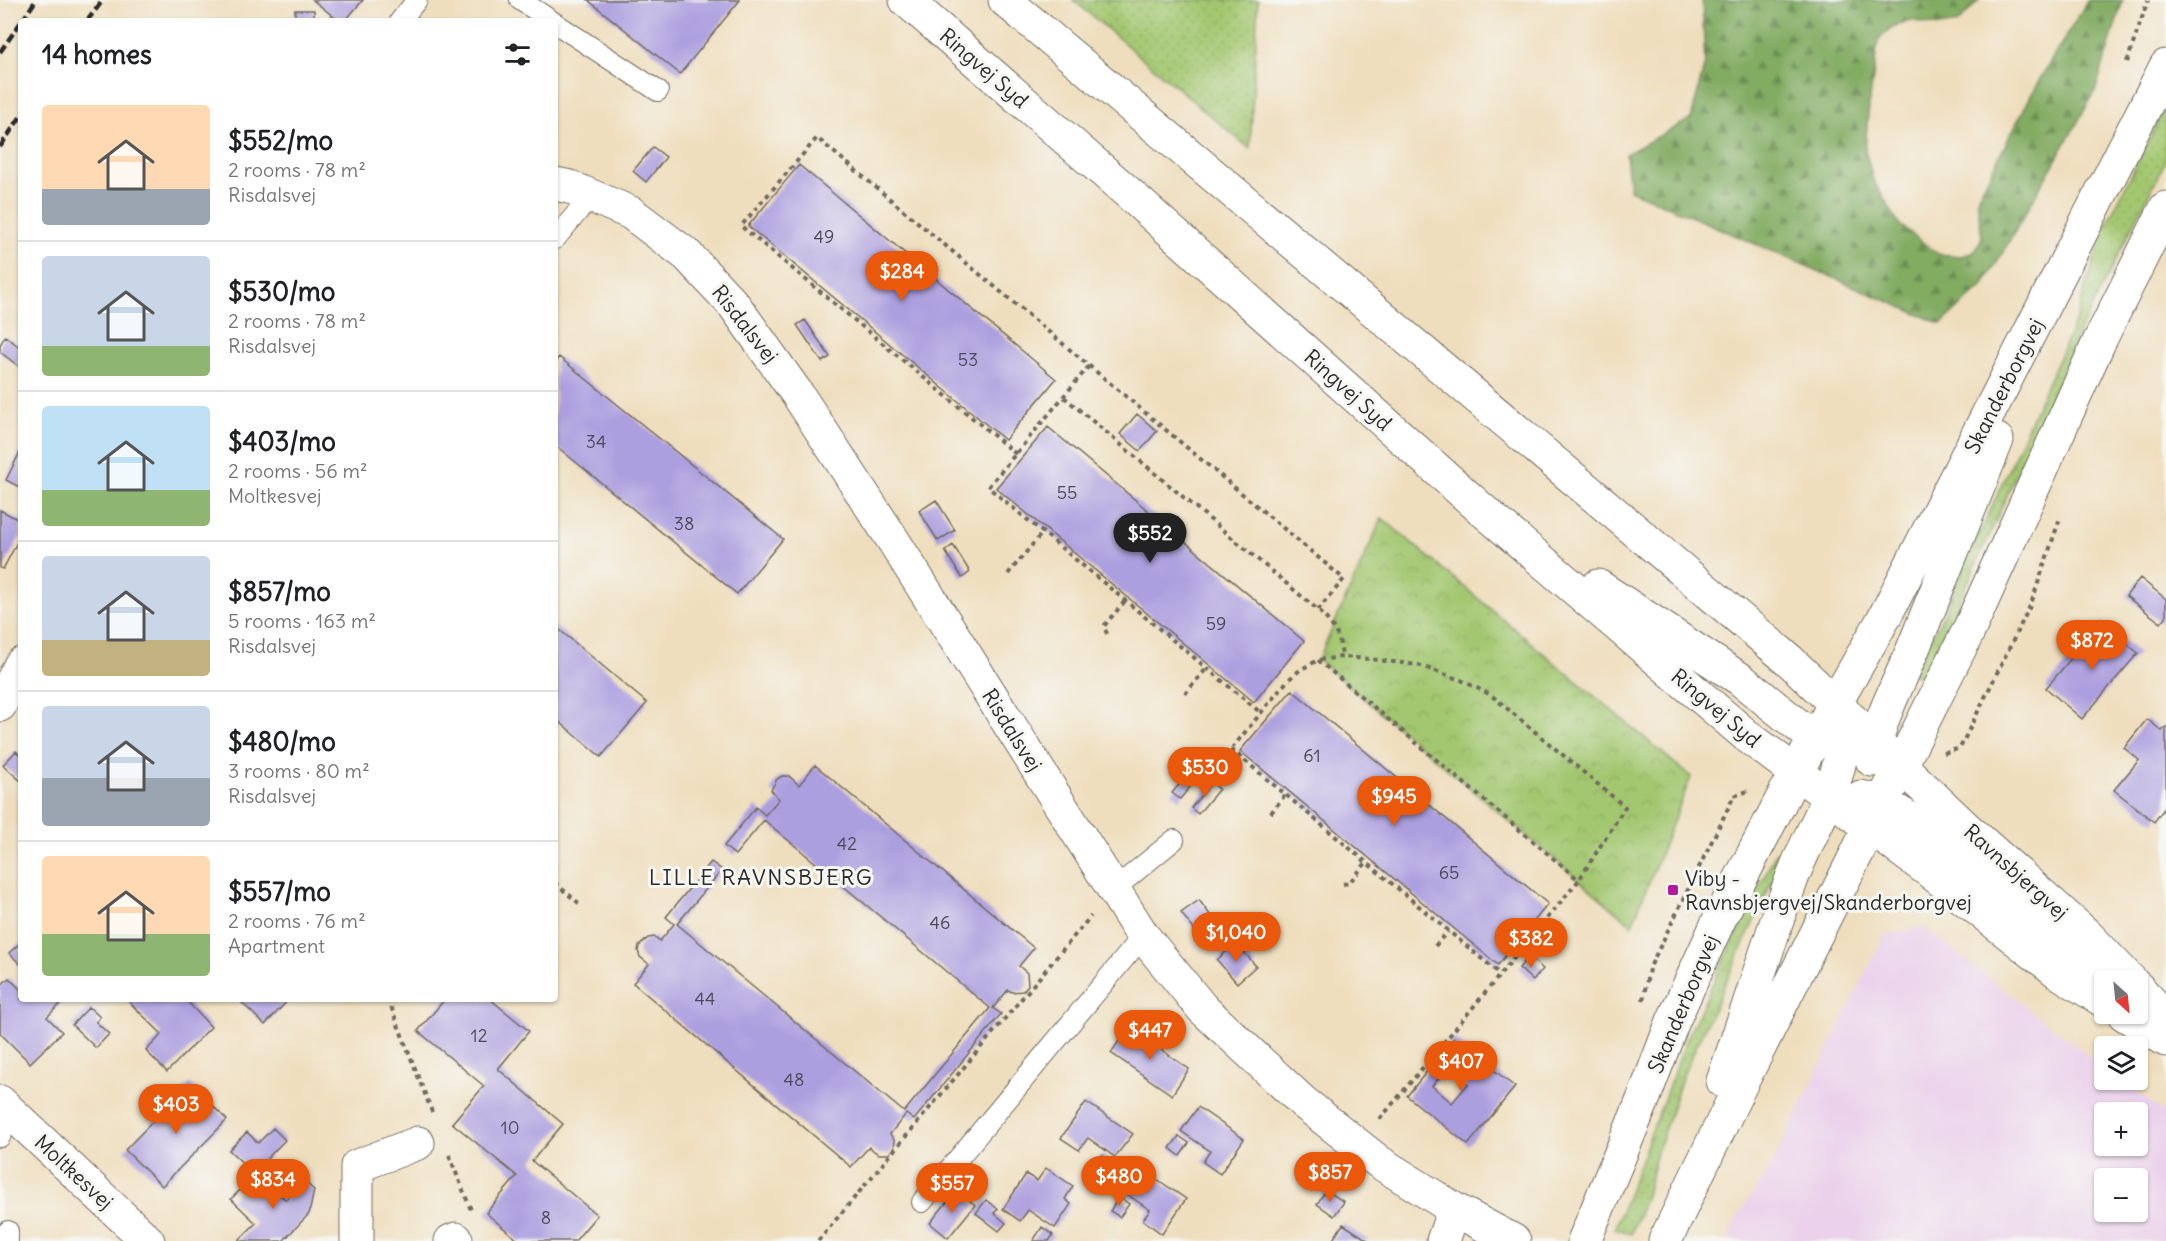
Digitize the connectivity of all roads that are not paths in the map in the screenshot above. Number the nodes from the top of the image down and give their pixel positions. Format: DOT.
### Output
graph roads {
  1 [pos="417,0"];
  2 [pos="520,0"];
  3 [pos="906,0"];
  4 [pos="1005,0"];
  5 [pos="402,18"];
  6 [pos="547,18"];
  7 [pos="558,25"];
  8 [pos="2166,66"];
  9 [pos="658,92"];
  10 [pos="558,185"];
  11 [pos="591,196"];
  12 [pos="2166,208"];
  13 [pos="558,235"];
  14 [pos="2070,257"];
  15 [pos="1479,507"];
  16 [pos="18,670"];
  17 [pos="1834,703"];
  18 [pos="0,705"];
  19 [pos="1920,726"];
  20 [pos="1875,741"];
  21 [pos="1828,742"];
  22 [pos="1900,765"];
  23 [pos="1796,772"];
  24 [pos="1829,797"];
  25 [pos="1775,811"];
  26 [pos="1876,814"];
  27 [pos="1174,840"];
  28 [pos="1113,891"];
  29 [pos="1143,936"];
  30 [pos="2094,970"];
  31 [pos="2120,970"];
  32 [pos="2094,995"];
  33 [pos="2148,999"];
  34 [pos="2148,1015"];
  35 [pos="2166,1018"];
  36 [pos="2140,1024"];
  37 [pos="2166,1030"];
  38 [pos="2166,1040"];
  39 [pos="4,1118"];
  40 [pos="418,1143"];
  41 [pos="922,1202"];
  42 [pos="1681,1205"];
  43 [pos="1454,1209"];
  44 [pos="135,1236"];
  45 [pos="357,1241"];
  46 [pos="1443,1241"];
  47 [pos="1514,1241"];
  48 [pos="1584,1241"];
  49 [pos="1665,1241"];
  1 -- 5 [label="lane"];
  2 -- 6 [label="lane"];
  3 -- 15 [label="main road, Ringvej Syd"];
  4 -- 17 [label="main road"];
  7 -- 9 [label="lane"];
  8 -- 14 [label="main road, Skanderborgvej"];
  10 -- 11 [label="main road, Risdalsvej"];
  11 -- 13 [label="lane"];
  11 -- 28 [label="main road, Risdalsvej"];
  12 -- 19 [label="main road"];
  14 -- 17 [label="main road, Skanderborgvej"];
  14 -- 20 [label="main road"];
  15 -- 21 [label="main road"];
  15 -- 23 [label="main road, Ringvej Syd"];
  16 -- 18 [label="main road"];
  17 -- 20 [label="main road"];
  17 -- 21 [label="main road"];
  19 -- 20 [label="main road"];
  19 -- 22 [label="main road"];
  20 -- 21 [label="main road"];
  20 -- 22 [label="main road"];
  20 -- 26 [label="main road"];
  21 -- 23 [label="main road, Skanderborgvej"];
  21 -- 24 [label="main road"];
  22 -- 26 [label="main road"];
  22 -- 31 [label="main road, Ravnsbjergvej"];
  23 -- 24 [label="main road"];
  23 -- 25 [label="main road, Skanderborgvej"];
  24 -- 25 [label="main road"];
  24 -- 26 [label="main road"];
  24 -- 42 [label="main road"];
  25 -- 48 [label="main road, Skanderborgvej"];
  26 -- 30 [label="main road"];
  26 -- 32 [label="main road"];
  26 -- 42 [label="main road"];
  27 -- 28 [label="lane"];
  28 -- 29 [label="main road, Risdalsvej"];
  29 -- 41 [label="lane"];
  29 -- 43 [label="main road, Risdalsvej"];
  33 -- 35 [label="main road"];
  34 -- 37 [label="main road"];
  36 -- 38 [label="main road"];
  39 -- 44 [label="main road, Moltkesvej"];
  40 -- 45 [label="main road"];
  42 -- 49 [label="main road"];
  43 -- 46 [label="main road"];
  43 -- 47 [label="main road, Risdalsvej"];
}
